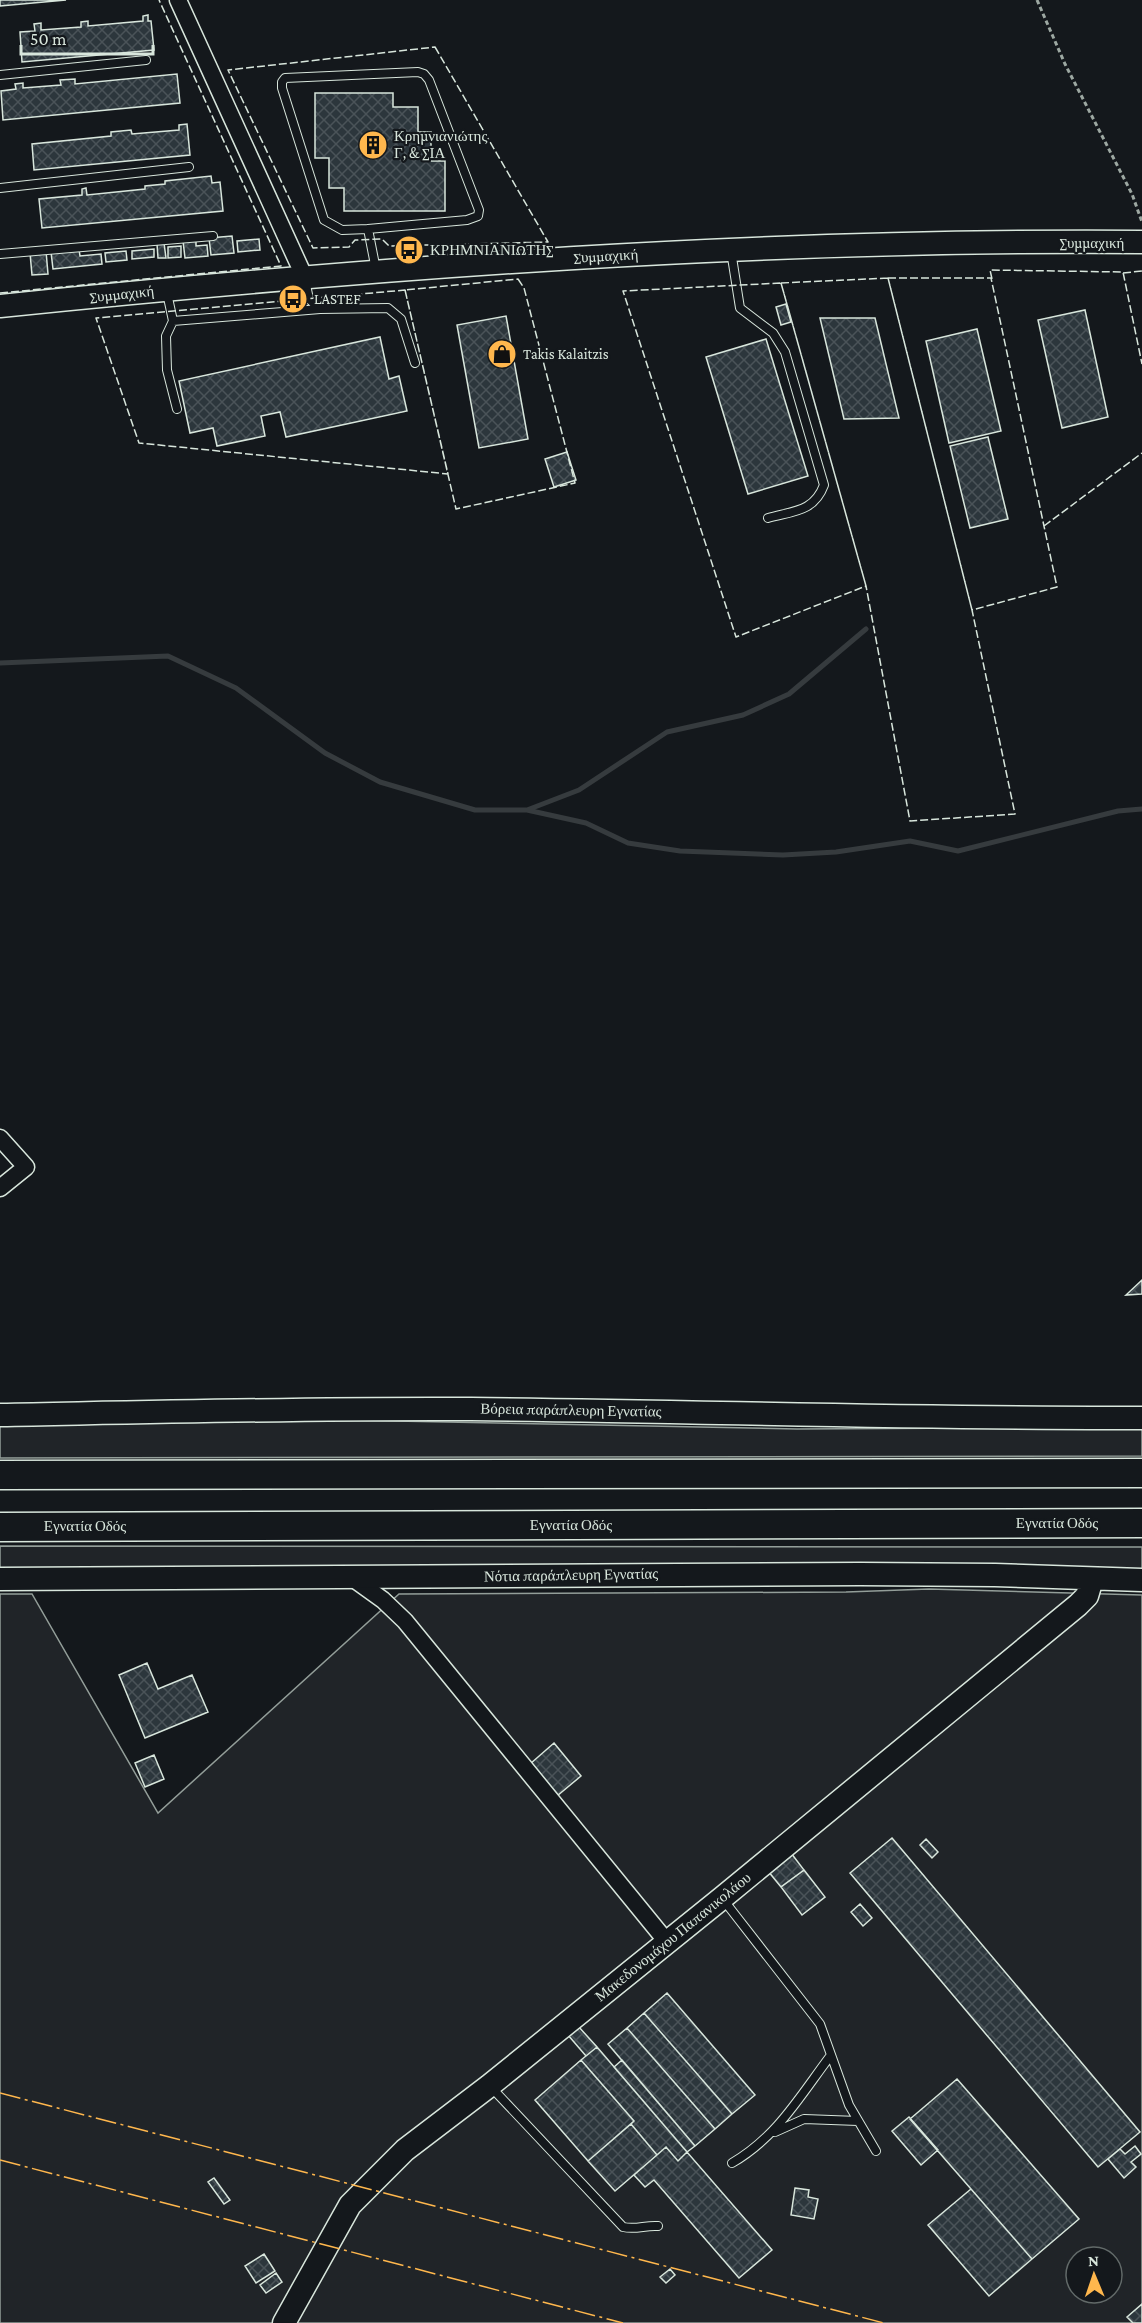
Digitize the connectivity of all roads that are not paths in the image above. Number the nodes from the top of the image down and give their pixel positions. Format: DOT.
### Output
graph roads {
  1 [pos="178,0"];
  2 [pos="146,60"];
  3 [pos="0,75"];
  4 [pos="189,167"];
  5 [pos="0,188"];
  6 [pos="369,229"];
  7 [pos="213,236"];
  8 [pos="1142,243"];
  9 [pos="731,250"];
  10 [pos="0,254"];
  11 [pos="376,270"];
  12 [pos="304,276"];
  13 [pos="166,289"];
  14 [pos="0,306"];
  15 [pos="320,309"];
  16 [pos="173,321"];
  17 [pos="415,363"];
  18 [pos="177,409"];
  19 [pos="768,518"];
  20 [pos="0,1138"];
  21 [pos="0,1188"];
  22 [pos="0,1415"];
  23 [pos="1142,1418"];
  24 [pos="1142,1473"];
  25 [pos="0,1475"];
  26 [pos="1142,1523"];
  27 [pos="0,1527"];
  28 [pos="351,1577"];
  29 [pos="0,1579"];
  30 [pos="1092,1579"];
  31 [pos="1142,1580"];
  32 [pos="722,1898"];
  33 [pos="667,1942"];
  34 [pos="831,2055"];
  35 [pos="489,2086"];
  36 [pos="858,2121"];
  37 [pos="772,2134"];
  38 [pos="876,2151"];
  39 [pos="732,2163"];
  40 [pos="658,2226"];
  41 [pos="284,2323"];
  1 -- 12 [label="street"];
  2 -- 3 [label="lane"];
  4 -- 5 [label="lane"];
  6 -- 6 [label="lane"];
  6 -- 11 [label="lane"];
  7 -- 10 [label="lane"];
  8 -- 9 [label="street, Συμμαχική"];
  9 -- 11 [label="street, Συμμαχική"];
  9 -- 19 [label="lane"];
  11 -- 12 [label="street, Συμμαχική"];
  12 -- 13 [label="street, Συμμαχική"];
  12 -- 15 [label="lane"];
  13 -- 14 [label="street, Συμμαχική"];
  13 -- 16 [label="lane"];
  15 -- 16 [label="lane"];
  15 -- 17 [label="lane"];
  16 -- 18 [label="lane"];
  20 -- 21 [label="street"];
  22 -- 23 [label="street, Βόρεια παράπλευρη Εγνατίας"];
  24 -- 25 [label="highway"];
  26 -- 27 [label="highway, Εγνατία Οδός"];
  28 -- 29 [label="street, Νότια παράπλευρη Εγνατίας"];
  28 -- 30 [label="street, Νότια παράπλευρη Εγνατίας"];
  28 -- 33 [label="street"];
  30 -- 31 [label="street, Νότια παράπλευρη Εγνατίας"];
  30 -- 32 [label="street, Μακεδονομάχου Παπανικολάου"];
  32 -- 33 [label="street, Μακεδονομάχου Παπανικολάου"];
  32 -- 34 [label="lane"];
  33 -- 35 [label="street, Μακεδονομάχου Παπανικολάου"];
  34 -- 36 [label="lane"];
  34 -- 37 [label="lane"];
  35 -- 40 [label="lane"];
  35 -- 41 [label="street, Μακεδονομάχου Παπανικολάου"];
  36 -- 37 [label="lane"];
  36 -- 38 [label="lane"];
  37 -- 39 [label="lane"];
}
